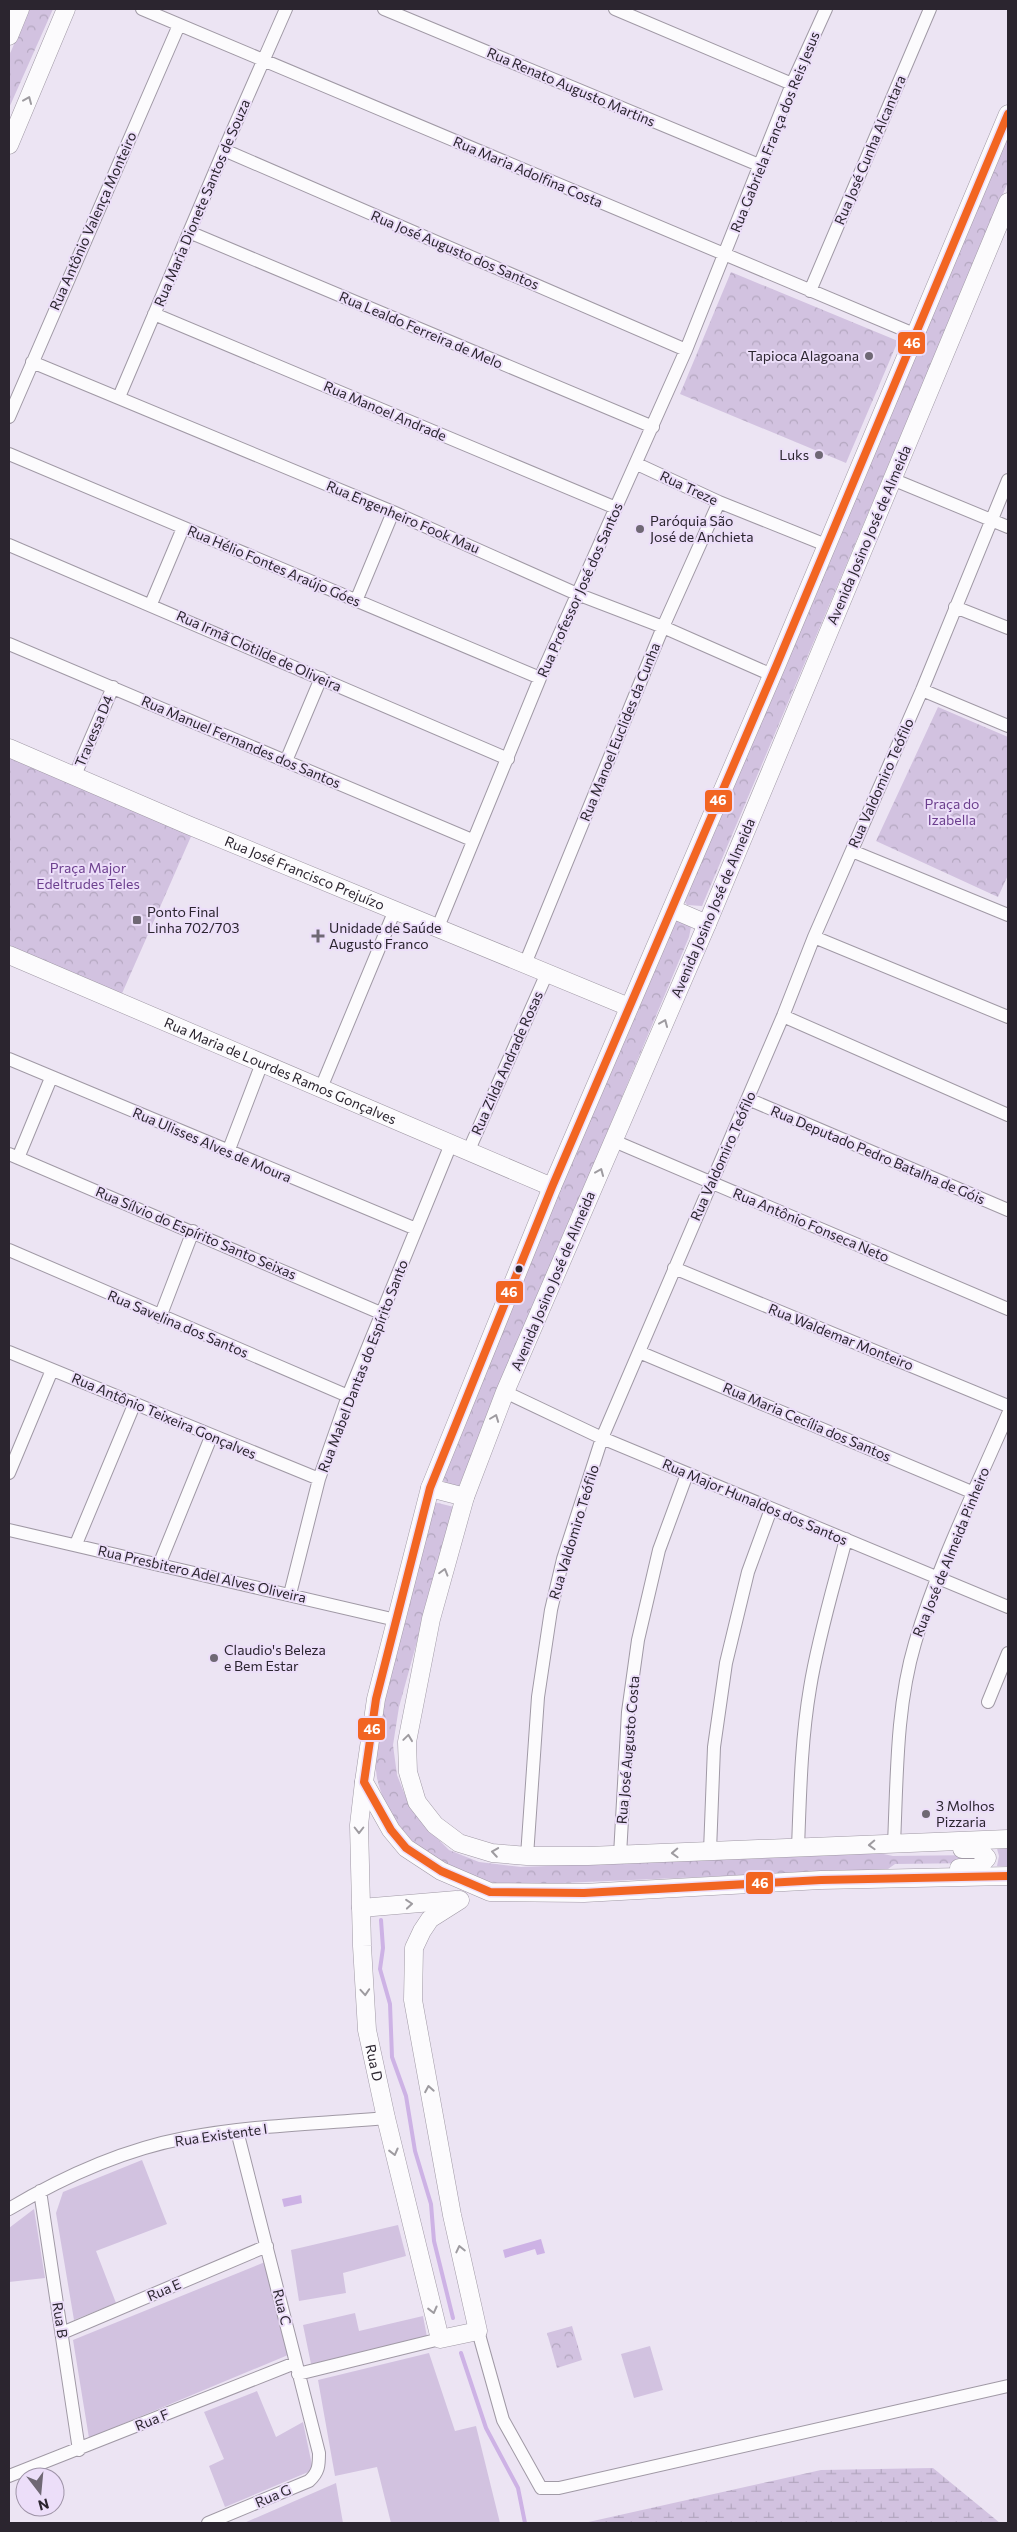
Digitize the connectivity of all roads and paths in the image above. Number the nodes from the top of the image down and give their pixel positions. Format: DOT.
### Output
graph roads {
  1 [pos="20,9"];
  2 [pos="66,9"];
  3 [pos="142,9"];
  4 [pos="286,9"];
  5 [pos="384,9"];
  6 [pos="615,9"];
  7 [pos="826,9"];
  8 [pos="930,9"];
  9 [pos="179,25"];
  10 [pos="9,36"];
  11 [pos="265,60"];
  12 [pos="792,84"];
  13 [pos="1008,114"];
  14 [pos="9,144"];
  15 [pos="224,150"];
  16 [pos="759,165"];
  17 [pos="1008,202"];
  18 [pos="189,232"];
  19 [pos="725,255"];
  20 [pos="810,291"];
  21 [pos="154,314"];
  22 [pos="914,334"];
  23 [pos="686,350"];
  24 [pos="32,362"];
  25 [pos="119,397"];
  26 [pos="9,417"];
  27 [pos="653,428"];
  28 [pos="9,454"];
  29 [pos="637,464"];
  30 [pos="892,479"];
  31 [pos="1008,480"];
  32 [pos="719,502"];
  33 [pos="616,508"];
  34 [pos="393,512"];
  35 [pos="990,520"];
  36 [pos="1008,527"];
  37 [pos="183,528"];
  38 [pos="9,545"];
  39 [pos="826,545"];
  40 [pos="578,594"];
  41 [pos="356,601"];
  42 [pos="151,604"];
  43 [pos="955,607"];
  44 [pos="663,627"];
  45 [pos="1008,628"];
  46 [pos="9,644"];
  47 [pos="772,675"];
  48 [pos="321,678"];
  49 [pos="540,678"];
  50 [pos="113,688"];
  51 [pos="922,690"];
  52 [pos="1008,726"];
  53 [pos="9,748"];
  54 [pos="508,759"];
  55 [pos="286,761"];
  56 [pos="75,775"];
  57 [pos="472,840"];
  58 [pos="852,851"];
  59 [pos="1008,900"];
  60 [pos="672,908"];
  61 [pos="395,910"];
  62 [pos="1006,914"];
  63 [pos="707,924"];
  64 [pos="438,927"];
  65 [pos="814,936"];
  66 [pos="9,955"];
  67 [pos="525,964"];
  68 [pos="547,973"];
  69 [pos="629,1007"];
  70 [pos="783,1016"];
  71 [pos="1008,1016"];
  72 [pos="9,1059"];
  73 [pos="262,1063"];
  74 [pos="51,1078"];
  75 [pos="321,1088"];
  76 [pos="748,1099"];
  77 [pos="1008,1115"];
  78 [pos="614,1141"];
  79 [pos="451,1144"];
  80 [pos="228,1152"];
  81 [pos="468,1152"];
  82 [pos="13,1156"];
  83 [pos="711,1183"];
  84 [pos="552,1187"];
  85 [pos="1008,1210"];
  86 [pos="416,1229"];
  87 [pos="193,1231"];
  88 [pos="9,1250"];
  89 [pos="674,1268"];
  90 [pos="1008,1309"];
  91 [pos="383,1314"];
  92 [pos="160,1316"];
  93 [pos="9,1352"];
  94 [pos="639,1352"];
  95 [pos="52,1370"];
  96 [pos="505,1392"];
  97 [pos="348,1396"];
  98 [pos="134,1404"];
  99 [pos="1008,1406"];
  100 [pos="1008,1414"];
  101 [pos="211,1437"];
  102 [pos="602,1438"];
  103 [pos="9,1473"];
  104 [pos="687,1474"];
  105 [pos="319,1479"];
  106 [pos="430,1488"];
  107 [pos="974,1493"];
  108 [pos="465,1497"];
  109 [pos="771,1509"];
  110 [pos="9,1530"];
  111 [pos="846,1540"];
  112 [pos="76,1544"];
  113 [pos="159,1565"];
  114 [pos="939,1578"];
  115 [pos="290,1594"];
  116 [pos="1008,1607"];
  117 [pos="396,1620"];
  118 [pos="1008,1653"];
  119 [pos="988,1702"];
  120 [pos="364,1782"];
  121 [pos="1008,1840"];
  122 [pos="894,1844"];
  123 [pos="798,1848"];
  124 [pos="710,1851"];
  125 [pos="620,1855"];
  126 [pos="527,1856"];
  127 [pos="1008,1876"];
  128 [pos="894,1879"];
  129 [pos="490,1892"];
  130 [pos="460,1900"];
  131 [pos="361,1908"];
  132 [pos="386,2118"];
  133 [pos="237,2131"];
  134 [pos="40,2191"];
  135 [pos="9,2209"];
  136 [pos="267,2246"];
  137 [pos="478,2330"];
  138 [pos="62,2334"];
  139 [pos="440,2339"];
  140 [pos="297,2368"];
  141 [pos="1008,2386"];
  142 [pos="79,2450"];
  143 [pos="9,2476"];
  144 [pos="310,2480"];
  145 [pos="208,2523"];
  1 -- 10 [label="main road"];
  14 -- 2 [label="main road, one-way"];
  3 -- 9 [label="street, Rua Maria Adolfina Costa"];
  4 -- 11 [label="street, Rua Maria Dionete Santos de Souza"];
  5 -- 16 [label="street, Rua Renato Augusto Martins"];
  6 -- 12 [label="street"];
  7 -- 12 [label="street, Rua Gabriela França dos Reis Jesus"];
  8 -- 20 [label="street, Rua José Cunha Alcantara"];
  9 -- 11 [label="street, Rua Maria Adolfina Costa"];
  9 -- 24 [label="street, Rua Antônio Valença Monteiro"];
  11 -- 15 [label="street, Rua Maria Dionete Santos de Souza"];
  11 -- 19 [label="street, Rua Maria Adolfina Costa"];
  12 -- 16 [label="street, Rua Gabriela França dos Reis Jesus"];
  13 -- 22 [label="main road"];
  15 -- 18 [label="street, Rua Maria Dionete Santos de Souza"];
  15 -- 23 [label="street, Rua José Augusto dos Santos"];
  16 -- 19 [label="street, Rua Gabriela França dos Reis Jesus"];
  17 -- 30 [label="main road, Avenida Josino José de Almeida"];
  18 -- 21 [label="street, Rua Maria Dionete Santos de Souza"];
  18 -- 27 [label="street, Rua Lealdo Ferreira de Melo"];
  19 -- 20 [label="street, Rua Maria Adolfina Costa"];
  19 -- 23 [label="street, Rua Professor José dos Santos"];
  20 -- 22 [label="street, Rua Maria Adolfina Costa"];
  21 -- 25 [label="street, Rua Maria Dionete Santos de Souza"];
  21 -- 33 [label="street, Rua Manoel Andrade"];
  22 -- 39 [label="main road"];
  23 -- 27 [label="street, Rua Professor José dos Santos"];
  24 -- 25 [label="street, Rua Engenheiro Fook Mau"];
  24 -- 26 [label="street, Rua Antônio Valença Monteiro"];
  25 -- 34 [label="street, Rua Engenheiro Fook Mau"];
  27 -- 29 [label="street, Rua Professor José dos Santos"];
  28 -- 37 [label="street, Rua Hélio Fontes Araújo Góes"];
  29 -- 32 [label="street, Rua Treze"];
  29 -- 33 [label="street, Rua Professor José dos Santos"];
  30 -- 35 [label="street"];
  30 -- 63 [label="main road, Avenida Josino José de Almeida"];
  31 -- 35 [label="street, Rua Valdomiro Teófilo"];
  32 -- 39 [label="street, Rua Treze"];
  32 -- 44 [label="street, Rua Manoel Euclides da Cunha"];
  33 -- 40 [label="street, Rua Professor José dos Santos"];
  34 -- 40 [label="street, Rua Engenheiro Fook Mau"];
  34 -- 41 [label="street"];
  35 -- 36 [label="street"];
  35 -- 43 [label="street, Rua Valdomiro Teófilo"];
  37 -- 41 [label="street, Rua Hélio Fontes Araújo Góes"];
  37 -- 42 [label="street"];
  38 -- 42 [label="street, Rua Irmã Clotilde de Oliveira"];
  39 -- 47 [label="main road"];
  40 -- 44 [label="street, Rua Engenheiro Fook Mau"];
  40 -- 49 [label="street, Rua Professor José dos Santos"];
  41 -- 49 [label="street, Rua Hélio Fontes Araújo Góes"];
  42 -- 48 [label="street, Rua Irmã Clotilde de Oliveira"];
  43 -- 45 [label="street"];
  43 -- 51 [label="street, Rua Valdomiro Teófilo"];
  44 -- 47 [label="street, Rua Engenheiro Fook Mau"];
  44 -- 67 [label="street, Rua Manoel Euclides da Cunha"];
  46 -- 50 [label="street, Rua Manuel Fernandes dos Santos"];
  47 -- 60 [label="main road"];
  48 -- 54 [label="street, Rua Irmã Clotilde de Oliveira"];
  48 -- 55 [label="street"];
  49 -- 54 [label="street, Rua Professor José dos Santos"];
  50 -- 55 [label="street, Rua Manuel Fernandes dos Santos"];
  50 -- 56 [label="street, Travessa D4"];
  51 -- 52 [label="street"];
  51 -- 58 [label="street, Rua Valdomiro Teófilo"];
  53 -- 56 [label="main road, Rua José Francisco Prejuízo"];
  54 -- 57 [label="street, Rua Professor José dos Santos"];
  55 -- 57 [label="street, Rua Manuel Fernandes dos Santos"];
  56 -- 61 [label="main road, Rua José Francisco Prejuízo"];
  57 -- 64 [label="street, Rua Professor José dos Santos"];
  58 -- 62 [label="street"];
  58 -- 65 [label="street, Rua Valdomiro Teófilo"];
  59 -- 62 [label="street"];
  60 -- 63 [label="main road"];
  60 -- 69 [label="main road"];
  61 -- 64 [label="main road, Rua José Francisco Prejuízo"];
  61 -- 75 [label="street"];
  78 -- 63 [label="main road, Avenida Josino José de Almeida, one-way"];
  64 -- 67 [label="main road, Rua José Francisco Prejuízo"];
  65 -- 70 [label="street, Rua Valdomiro Teófilo"];
  65 -- 71 [label="street"];
  66 -- 73 [label="main road, Rua Maria de Lourdes Ramos Gonçalves"];
  67 -- 68 [label="main road, Rua José Francisco Prejuízo"];
  68 -- 69 [label="main road, Rua José Francisco Prejuízo"];
  68 -- 81 [label="street, Rua Zilda Andrade Rosas"];
  69 -- 84 [label="main road"];
  70 -- 76 [label="street, Rua Valdomiro Teófilo"];
  70 -- 77 [label="street"];
  72 -- 74 [label="street, Rua Ulisses Alves de Moura"];
  73 -- 75 [label="main road, Rua Maria de Lourdes Ramos Gonçalves"];
  73 -- 80 [label="street"];
  74 -- 80 [label="street, Rua Ulisses Alves de Moura"];
  74 -- 82 [label="street"];
  75 -- 79 [label="main road, Rua Maria de Lourdes Ramos Gonçalves"];
  76 -- 83 [label="street, Rua Valdomiro Teófilo"];
  76 -- 85 [label="street, Rua Deputado Pedro Batalha de Góis"];
  78 -- 83 [label="street, Rua Antônio Fonseca Neto"];
  96 -- 78 [label="main road, Avenida Josino José de Almeida, one-way"];
  79 -- 81 [label="main road, Rua Maria de Lourdes Ramos Gonçalves"];
  79 -- 86 [label="street, Rua Mabel Dantas do Espírito Santo"];
  80 -- 86 [label="street, Rua Ulisses Alves de Moura"];
  81 -- 84 [label="main road, Rua Maria de Lourdes Ramos Gonçalves"];
  82 -- 87 [label="street, Rua Sílvio do Espírito Santo Seixas"];
  83 -- 89 [label="street, Rua Valdomiro Teófilo"];
  83 -- 90 [label="street, Rua Antônio Fonseca Neto"];
  84 -- 106 [label="main road"];
  86 -- 91 [label="street, Rua Mabel Dantas do Espírito Santo"];
  87 -- 91 [label="street, Rua Sílvio do Espírito Santo Seixas"];
  87 -- 92 [label="street"];
  88 -- 92 [label="street, Rua Savelina dos Santos"];
  89 -- 94 [label="street, Rua Valdomiro Teófilo"];
  89 -- 99 [label="street, Rua Waldemar Monteiro"];
  91 -- 97 [label="street, Rua Mabel Dantas do Espírito Santo"];
  92 -- 97 [label="street, Rua Savelina dos Santos"];
  93 -- 95 [label="street, Rua Antônio Teixeira Gonçalves"];
  94 -- 102 [label="street, Rua Valdomiro Teófilo"];
  94 -- 107 [label="street, Rua Maria Cecília dos Santos"];
  95 -- 98 [label="street, Rua Antônio Teixeira Gonçalves"];
  95 -- 103 [label="street"];
  96 -- 102 [label="street, Rua Major Hunaldos dos Santos"];
  108 -- 96 [label="main road, Avenida Josino José de Almeida, one-way"];
  97 -- 105 [label="street, Rua Mabel Dantas do Espírito Santo"];
  98 -- 101 [label="street, Rua Antônio Teixeira Gonçalves"];
  98 -- 112 [label="street"];
  100 -- 107 [label="street, Rua José de Almeida Pinheiro"];
  101 -- 105 [label="street, Rua Antônio Teixeira Gonçalves"];
  101 -- 113 [label="street"];
  102 -- 104 [label="street, Rua Major Hunaldos dos Santos"];
  102 -- 126 [label="street, Rua Valdomiro Teófilo"];
  104 -- 109 [label="street, Rua Major Hunaldos dos Santos"];
  104 -- 125 [label="street, Rua José Augusto Costa"];
  105 -- 115 [label="street, Rua Mabel Dantas do Espírito Santo"];
  106 -- 108 [label="main road"];
  106 -- 117 [label="main road"];
  107 -- 114 [label="street, Rua José de Almeida Pinheiro"];
  126 -- 108 [label="main road, Avenida Josino José de Almeida, one-way"];
  109 -- 111 [label="street, Rua Major Hunaldos dos Santos"];
  109 -- 124 [label="street"];
  110 -- 112 [label="street, Rua Presbitero Adel Alves Oliveira"];
  111 -- 114 [label="street, Rua Major Hunaldos dos Santos"];
  111 -- 123 [label="street"];
  112 -- 113 [label="street, Rua Presbitero Adel Alves Oliveira"];
  113 -- 115 [label="street, Rua Presbitero Adel Alves Oliveira"];
  114 -- 116 [label="street, Rua Major Hunaldos dos Santos"];
  114 -- 122 [label="street, Rua José de Almeida Pinheiro"];
  115 -- 117 [label="street, Rua Presbitero Adel Alves Oliveira"];
  117 -- 120 [label="main road, Rua D"];
  118 -- 119 [label="street"];
  120 -- 129 [label="main road"];
  120 -- 131 [label="main road, Rua D, one-way"];
  121 -- 122 [label="main road"];
  122 -- 123 [label="main road, Avenida Josino José de Almeida, one-way"];
  122 -- 128 [label="main road"];
  123 -- 124 [label="main road, Avenida Josino José de Almeida"];
  124 -- 125 [label="main road, Avenida Josino José de Almeida, one-way"];
  125 -- 126 [label="main road, Avenida Josino José de Almeida"];
  127 -- 128 [label="main road"];
  128 -- 129 [label="main road"];
  129 -- 130 [label="main road"];
  131 -- 130 [label="main road, one-way"];
  137 -- 130 [label="main road, one-way"];
  131 -- 132 [label="main road, Rua D, one-way"];
  132 -- 133 [label="street, Rua Existente I"];
  132 -- 139 [label="main road, Rua D, one-way"];
  133 -- 134 [label="street, Rua Existente I"];
  133 -- 136 [label="street, Rua C"];
  134 -- 135 [label="street, Rua Existente I"];
  134 -- 138 [label="street, Rua B"];
  136 -- 138 [label="street, Rua E"];
  136 -- 140 [label="street, Rua C"];
  137 -- 139 [label="main road"];
  137 -- 141 [label="street"];
  138 -- 142 [label="street, Rua B"];
  139 -- 140 [label="street, Rua F"];
  140 -- 142 [label="street, Rua F"];
  140 -- 144 [label="street, Rua C"];
  142 -- 143 [label="street, Rua F"];
  144 -- 145 [label="street, Rua G"];
}
